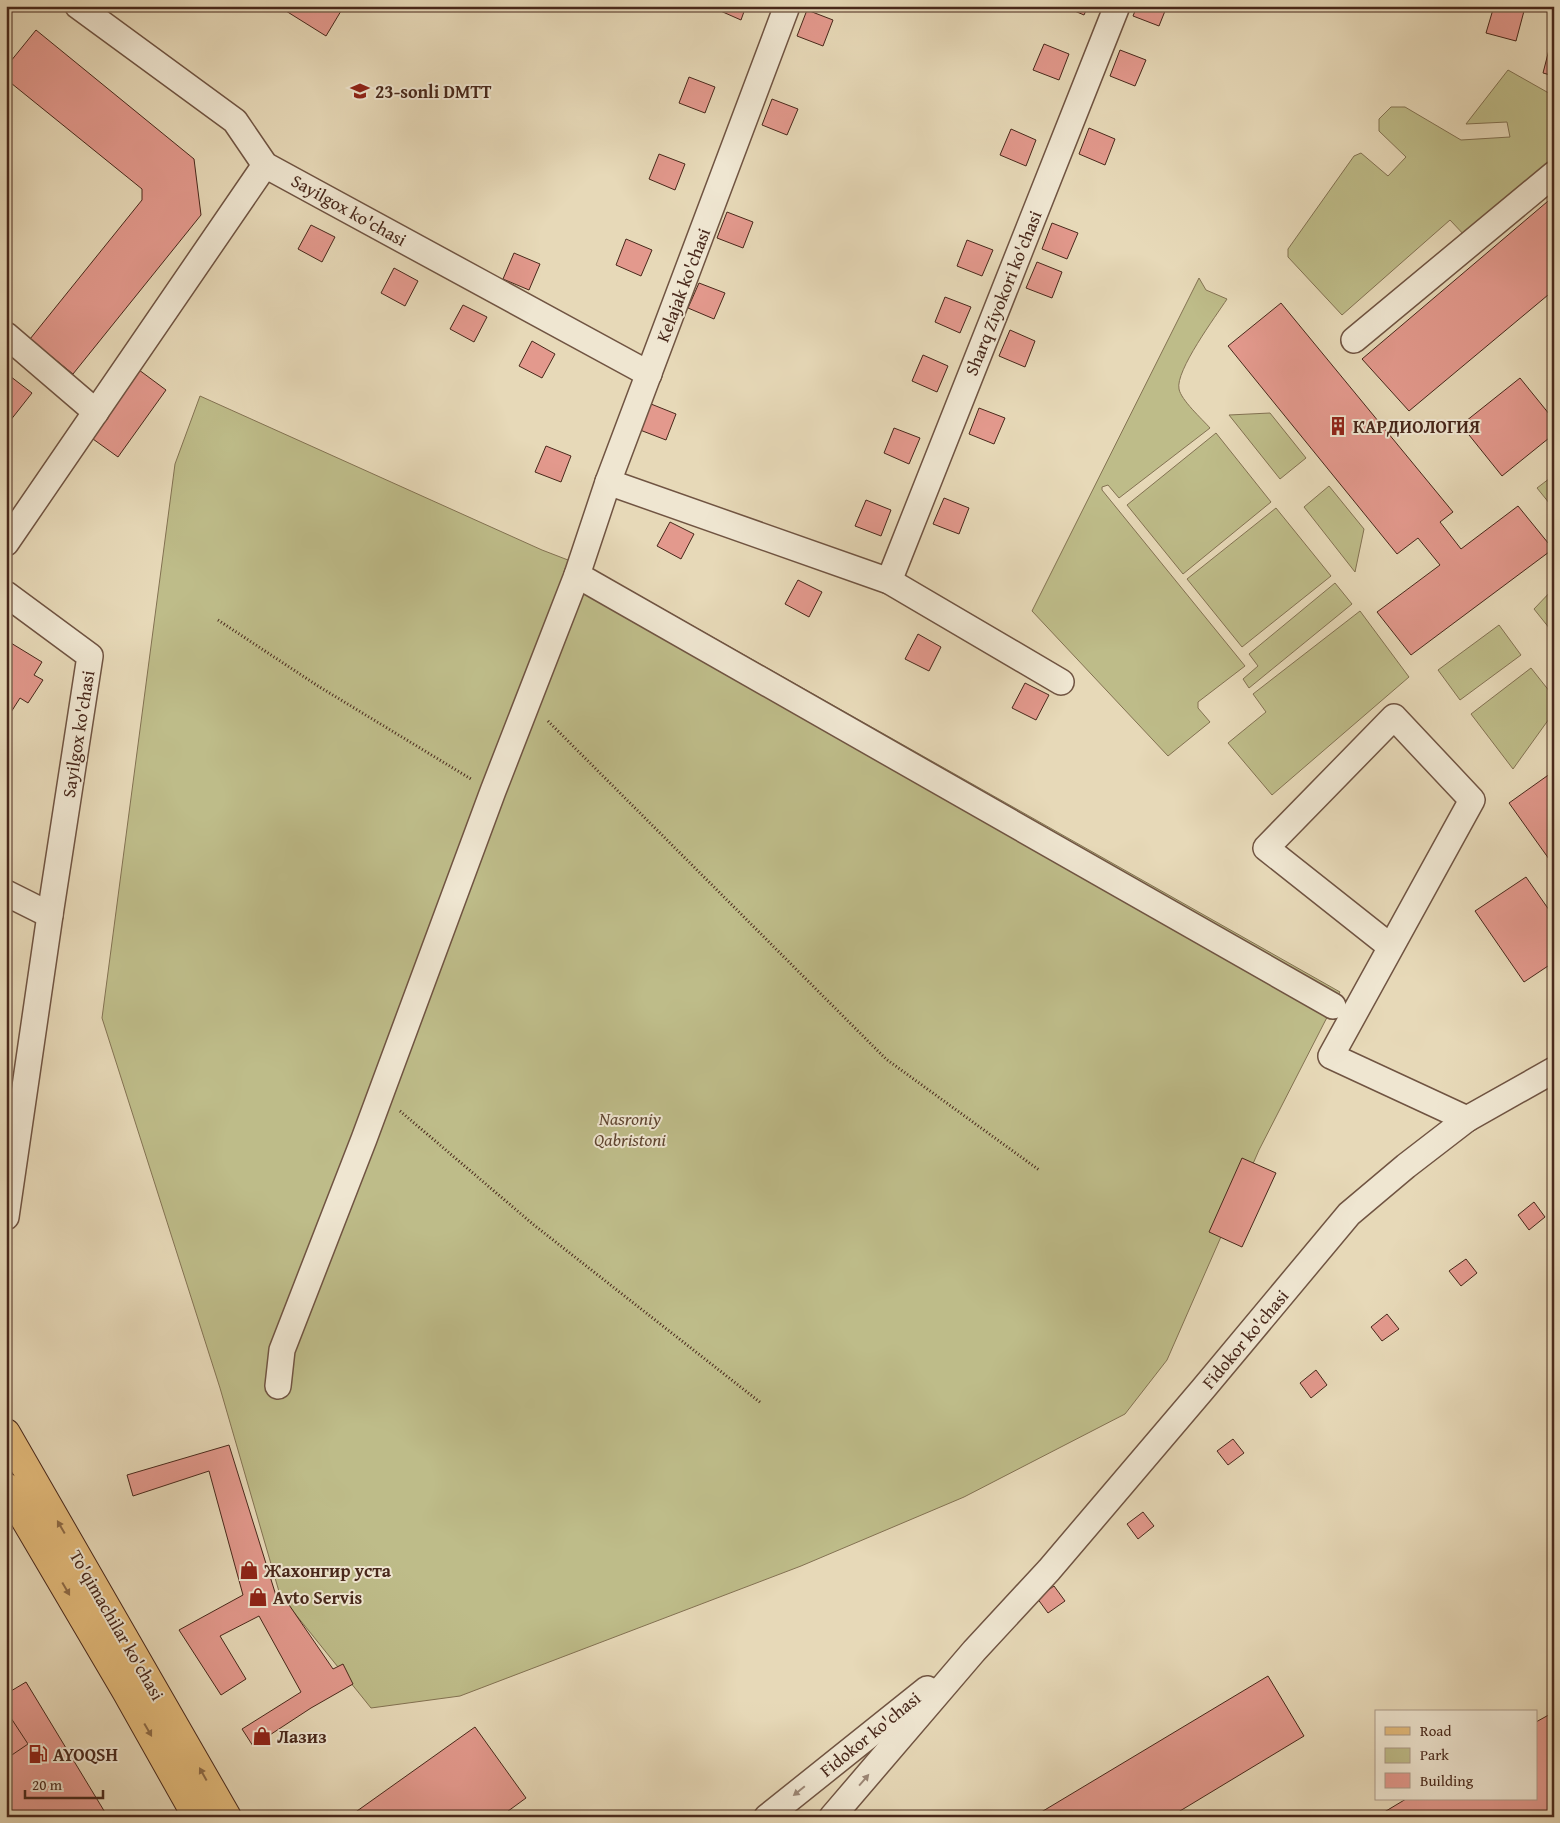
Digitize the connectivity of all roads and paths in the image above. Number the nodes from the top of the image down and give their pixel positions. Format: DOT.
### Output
graph roads {
  1 [pos="78,6"];
  2 [pos="787,6"];
  3 [pos="1116,6"];
  4 [pos="265,165"];
  5 [pos="1554,174"];
  6 [pos="6,335"];
  7 [pos="1354,340"];
  8 [pos="649,374"];
  9 [pos="96,412"];
  10 [pos="608,482"];
  11 [pos="6,543"];
  12 [pos="579,570"];
  13 [pos="889,581"];
  14 [pos="6,594"];
  15 [pos="218,620"];
  16 [pos="1061,682"];
  17 [pos="528,701"];
  18 [pos="493,792"];
  19 [pos="6,893"];
  20 [pos="50,915"];
  21 [pos="1391,947"];
  22 [pos="1333,1006"];
  23 [pos="1554,1070"];
  24 [pos="381,1094"];
  25 [pos="1467,1119"];
  26 [pos="1039,1170"];
  27 [pos="6,1217"];
  28 [pos="278,1386"];
  29 [pos="761,1403"];
  30 [pos="6,1433"];
  31 [pos="6,1487"];
  32 [pos="974,1651"];
  33 [pos="198,1817"];
  34 [pos="227,1817"];
  35 [pos="767,1817"];
  36 [pos="832,1817"];
  1 -- 4 [label="street, Sayilgox ko'chasi"];
  2 -- 8 [label="street, Kelajak ko'chasi"];
  3 -- 13 [label="street, Sharq Ziyokori ko'chasi"];
  4 -- 8 [label="street, Sayilgox ko'chasi"];
  4 -- 9 [label="street"];
  5 -- 7 [label="street"];
  6 -- 9 [label="street"];
  8 -- 10 [label="street, Kelajak ko'chasi"];
  9 -- 11 [label="street"];
  10 -- 12 [label="street, Kelajak ko'chasi"];
  10 -- 13 [label="street"];
  12 -- 17 [label="street, Kelajak ko'chasi"];
  12 -- 22 [label="street"];
  13 -- 16 [label="street"];
  14 -- 20 [label="street, Sayilgox ko'chasi"];
  15 -- 18 [label="path"];
  17 -- 18 [label="street, Kelajak ko'chasi"];
  17 -- 26 [label="path"];
  18 -- 24 [label="street, Kelajak ko'chasi"];
  19 -- 20 [label="street"];
  20 -- 27 [label="street, Sayilgox ko'chasi"];
  21 -- 21 [label="street"];
  21 -- 25 [label="street"];
  23 -- 25 [label="street, Fidokor ko'chasi"];
  24 -- 28 [label="street, Kelajak ko'chasi"];
  24 -- 29 [label="path"];
  25 -- 32 [label="street, Fidokor ko'chasi"];
  34 -- 30 [label="main road, To'qimachilar ko'chasi, one-way"];
  31 -- 33 [label="main road, To'qimachilar ko'chasi, one-way"];
  32 -- 35 [label="street, Fidokor ko'chasi, one-way"];
  36 -- 32 [label="street, Fidokor ko'chasi, one-way"];
}
